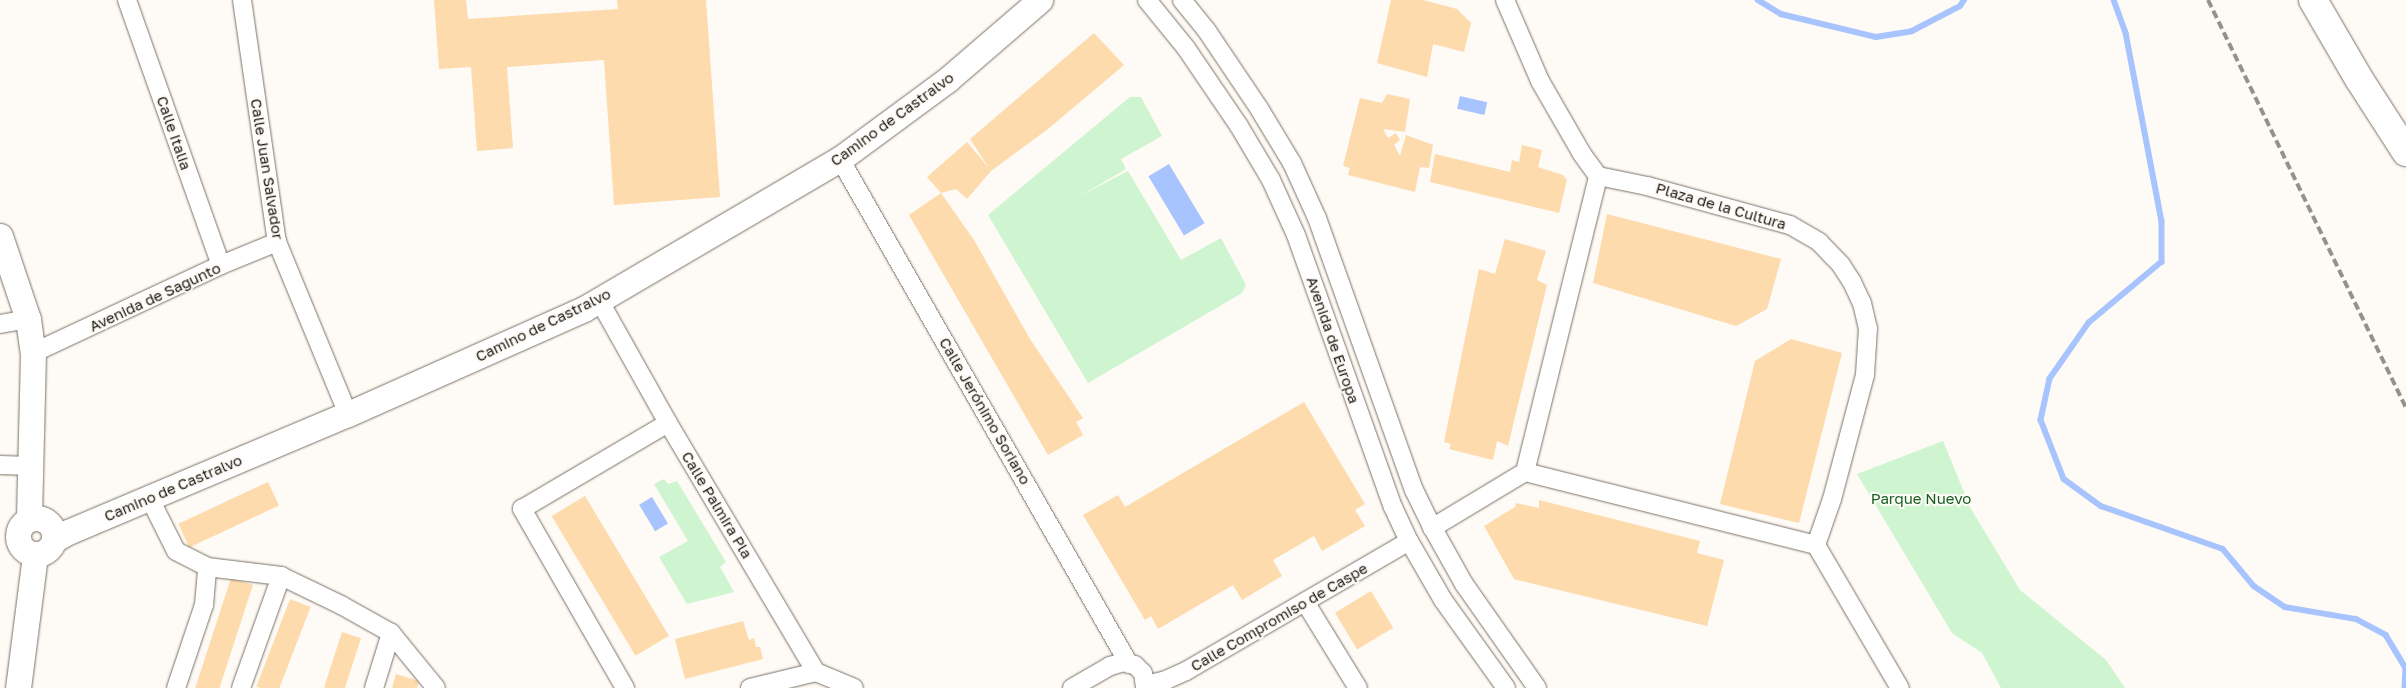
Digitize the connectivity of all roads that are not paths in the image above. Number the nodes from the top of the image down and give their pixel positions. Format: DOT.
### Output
graph roads {
  1 [pos="127,0"];
  2 [pos="242,0"];
  3 [pos="1040,0"];
  4 [pos="1147,0"];
  5 [pos="1182,0"];
  6 [pos="1505,0"];
  7 [pos="2313,0"];
  8 [pos="2406,152"];
  9 [pos="840,159"];
  10 [pos="1598,176"];
  11 [pos="0,236"];
  12 [pos="277,242"];
  13 [pos="221,266"];
  14 [pos="599,300"];
  15 [pos="28,319"];
  16 [pos="0,324"];
  17 [pos="33,353"];
  18 [pos="348,414"];
  19 [pos="668,424"];
  20 [pos="0,465"];
  21 [pos="31,466"];
  22 [pos="1525,472"];
  23 [pos="149,497"];
  24 [pos="1432,528"];
  25 [pos="1409,541"];
  26 [pos="1816,545"];
  27 [pos="44,548"];
  28 [pos="207,567"];
  29 [pos="281,576"];
  30 [pos="1305,602"];
  31 [pos="391,633"];
  32 [pos="1129,664"];
  33 [pos="816,672"];
  34 [pos="1146,686"];
  35 [pos="18,688"];
  36 [pos="176,688"];
  37 [pos="242,688"];
  38 [pos="374,688"];
  39 [pos="436,688"];
  40 [pos="625,688"];
  41 [pos="750,688"];
  42 [pos="854,688"];
  43 [pos="1072,688"];
  44 [pos="1358,688"];
  45 [pos="1506,688"];
  46 [pos="1537,688"];
  47 [pos="1900,688"];
  1 -- 13 [label="street, Calle Italia"];
  2 -- 12 [label="street, Calle Juan Salvador"];
  3 -- 9 [label="street, Camino de Castralvo"];
  4 -- 25 [label="street, Avenida de Europa"];
  5 -- 24 [label="street, Avenida de Europa"];
  6 -- 10 [label="street"];
  7 -- 8 [label="highway"];
  9 -- 14 [label="street, Camino de Castralvo"];
  9 -- 32 [label="street, Calle Jerónimo Soriano"];
  10 -- 22 [label="street"];
  10 -- 26 [label="street, Plaza de la Cultura"];
  11 -- 15 [label="street"];
  12 -- 13 [label="street, Avenida de Sagunto"];
  12 -- 18 [label="street, Calle Juan Salvador"];
  13 -- 17 [label="street, Avenida de Sagunto"];
  14 -- 18 [label="street, Camino de Castralvo"];
  14 -- 19 [label="street, Calle Palmira Pla"];
  15 -- 16 [label="street"];
  15 -- 17 [label="street"];
  17 -- 21 [label="street"];
  18 -- 23 [label="street, Camino de Castralvo"];
  19 -- 33 [label="street, Calle Palmira Pla"];
  19 -- 40 [label="street"];
  20 -- 21 [label="street"];
  21 -- 27 [label="street"];
  22 -- 24 [label="street"];
  22 -- 26 [label="street"];
  23 -- 27 [label="street, Camino de Castralvo"];
  23 -- 28 [label="street"];
  24 -- 46 [label="street, Avenida de Europa"];
  25 -- 30 [label="street, Calle Compromiso de Caspe"];
  25 -- 45 [label="street, Avenida de Europa"];
  26 -- 47 [label="street"];
  27 -- 35 [label="street"];
  28 -- 29 [label="street"];
  28 -- 36 [label="street"];
  29 -- 31 [label="street"];
  29 -- 37 [label="street"];
  30 -- 34 [label="street, Calle Compromiso de Caspe"];
  30 -- 44 [label="street"];
  31 -- 38 [label="street"];
  31 -- 39 [label="street"];
  32 -- 34 [label="street, Calle Jerónimo Soriano"];
  32 -- 43 [label="street"];
  33 -- 41 [label="street"];
  33 -- 42 [label="street"];
}
